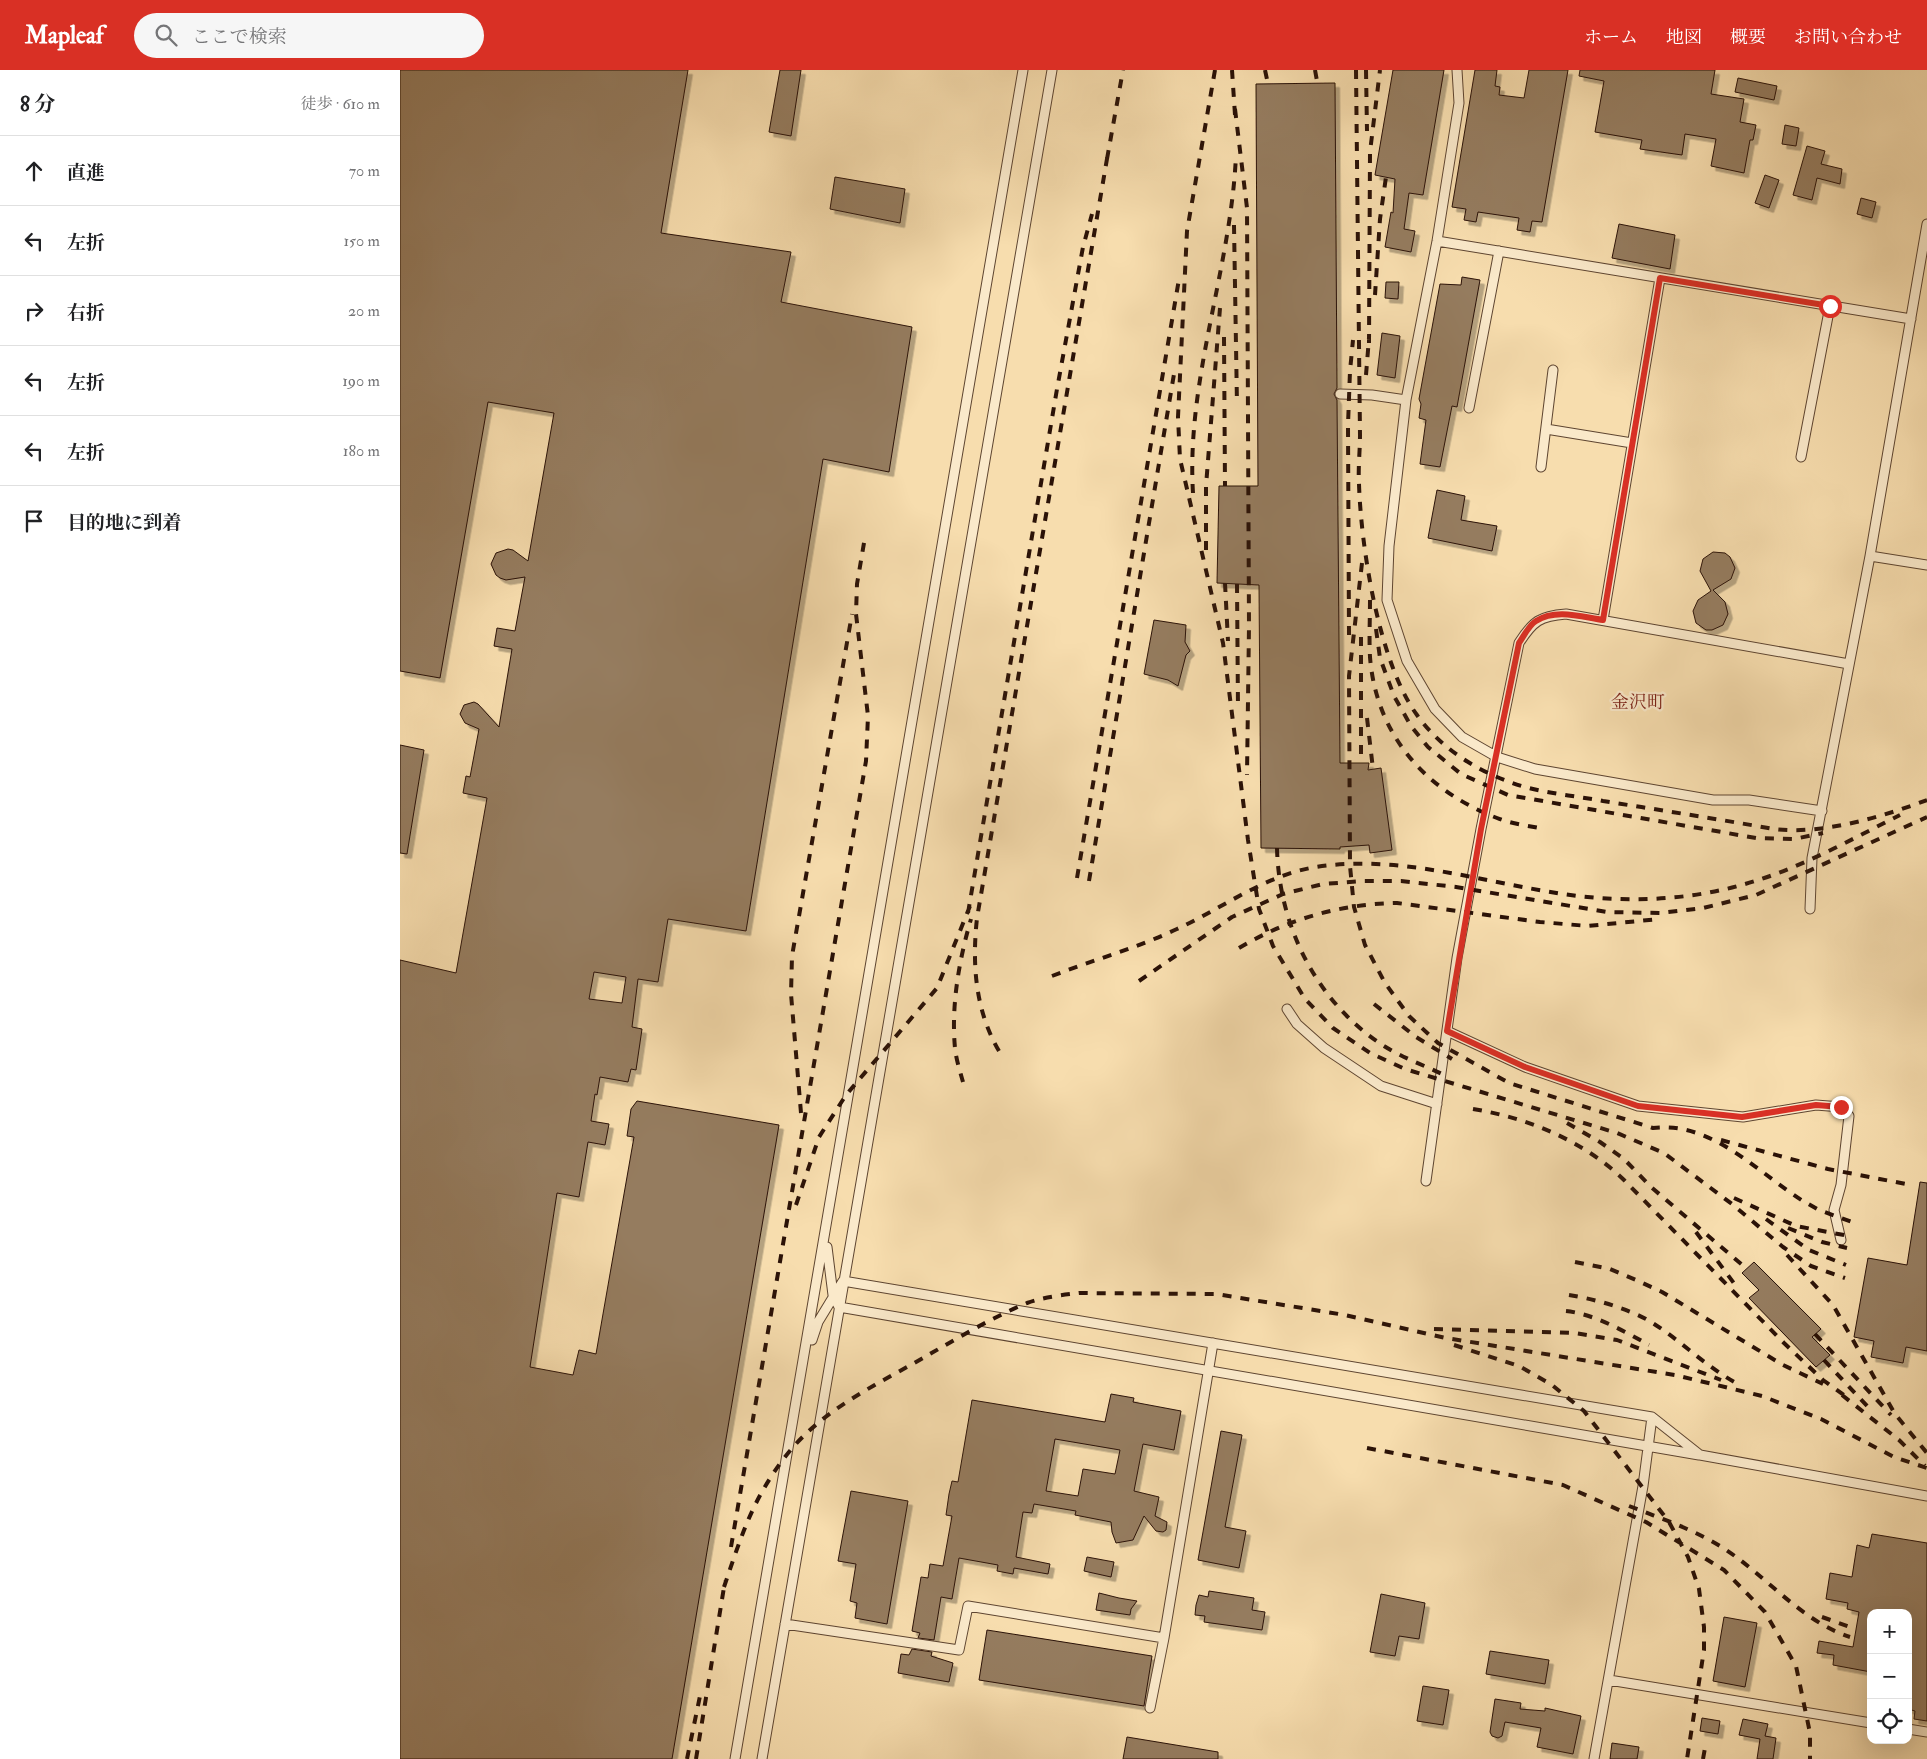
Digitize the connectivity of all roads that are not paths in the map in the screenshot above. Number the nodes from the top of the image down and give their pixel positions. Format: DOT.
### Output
graph roads {
  1 [pos="1023,70"];
  2 [pos="1052,70"];
  3 [pos="1457,70"];
  4 [pos="1927,224"];
  5 [pos="1437,241"];
  6 [pos="1499,251"];
  7 [pos="1660,278"];
  8 [pos="1830,306"];
  9 [pos="1911,319"];
  10 [pos="1553,370"];
  11 [pos="1340,394"];
  12 [pos="1406,400"];
  13 [pos="1470,408"];
  14 [pos="1546,429"];
  15 [pos="1632,443"];
  16 [pos="1801,457"];
  17 [pos="1541,467"];
  18 [pos="1870,556"];
  19 [pos="1927,566"];
  20 [pos="1603,620"];
  21 [pos="1849,664"];
  22 [pos="1497,757"];
  23 [pos="1822,811"];
  24 [pos="1810,909"];
  25 [pos="1287,1009"];
  26 [pos="1447,1031"];
  27 [pos="1437,1104"];
  28 [pos="1426,1181"];
  29 [pos="827,1224"];
  30 [pos="1841,1240"];
  31 [pos="843,1281"];
  32 [pos="834,1295"];
  33 [pos="839,1307"];
  34 [pos="1213,1343"];
  35 [pos="802,1369"];
  36 [pos="1208,1371"];
  37 [pos="1652,1417"];
  38 [pos="1647,1446"];
  39 [pos="1700,1455"];
  40 [pos="1927,1496"];
  41 [pos="785,1624"];
  42 [pos="1164,1638"];
  43 [pos="1609,1680"];
  44 [pos="1150,1708"];
  45 [pos="1867,1722"];
  46 [pos="1912,1730"];
  47 [pos="1927,1732"];
  48 [pos="736,1759"];
  49 [pos="762,1759"];
  50 [pos="1594,1759"];
  1 -- 29 [label="lane"];
  2 -- 31 [label="lane"];
  3 -- 5 [label="lane"];
  4 -- 9 [label="lane"];
  5 -- 6 [label="lane"];
  5 -- 12 [label="lane"];
  6 -- 7 [label="lane"];
  6 -- 13 [label="lane"];
  7 -- 8 [label="lane"];
  7 -- 15 [label="lane"];
  8 -- 9 [label="lane"];
  8 -- 16 [label="lane"];
  9 -- 18 [label="lane"];
  10 -- 14 [label="lane"];
  11 -- 12 [label="lane"];
  12 -- 22 [label="lane"];
  14 -- 15 [label="lane"];
  14 -- 17 [label="lane"];
  15 -- 20 [label="lane"];
  18 -- 19 [label="lane"];
  18 -- 21 [label="lane"];
  20 -- 21 [label="lane"];
  20 -- 22 [label="lane"];
  21 -- 23 [label="lane"];
  22 -- 23 [label="lane"];
  22 -- 26 [label="lane"];
  23 -- 24 [label="lane"];
  25 -- 27 [label="lane"];
  26 -- 27 [label="lane"];
  26 -- 30 [label="lane"];
  27 -- 28 [label="lane"];
  29 -- 32 [label="lane"];
  29 -- 35 [label="lane"];
  31 -- 32 [label="lane"];
  31 -- 33 [label="lane"];
  31 -- 34 [label="lane"];
  32 -- 33 [label="lane"];
  32 -- 35 [label="lane"];
  33 -- 36 [label="lane"];
  33 -- 41 [label="lane"];
  34 -- 36 [label="lane"];
  34 -- 37 [label="lane"];
  35 -- 48 [label="lane"];
  36 -- 38 [label="lane"];
  36 -- 42 [label="lane"];
  37 -- 38 [label="lane"];
  37 -- 39 [label="lane"];
  38 -- 39 [label="lane"];
  38 -- 43 [label="lane"];
  39 -- 40 [label="lane"];
  41 -- 42 [label="lane"];
  41 -- 49 [label="lane"];
  42 -- 44 [label="lane"];
  43 -- 45 [label="lane"];
  43 -- 50 [label="lane"];
  46 -- 47 [label="lane"];
}
